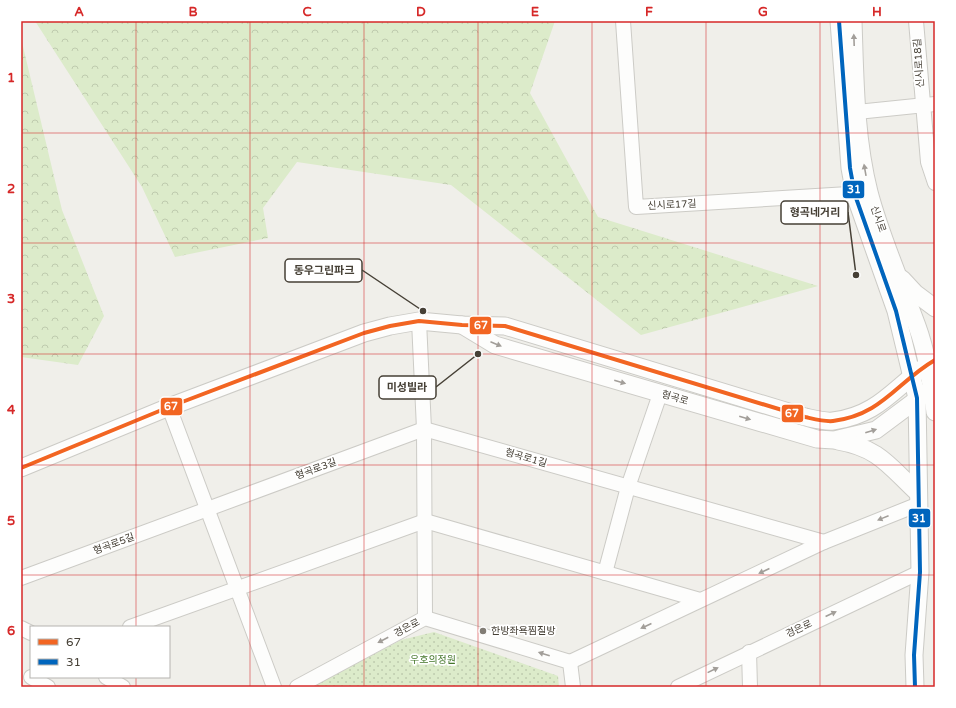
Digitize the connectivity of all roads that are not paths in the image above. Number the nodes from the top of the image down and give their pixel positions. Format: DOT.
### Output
graph roads {
  1 [pos="623,21"];
  2 [pos="839,21"];
  3 [pos="853,21"];
  4 [pos="916,21"];
  5 [pos="929,105"];
  6 [pos="857,112"];
  7 [pos="935,183"];
  8 [pos="862,194"];
  9 [pos="897,274"];
  10 [pos="935,308"];
  11 [pos="419,321"];
  12 [pos="462,325"];
  13 [pos="931,362"];
  14 [pos="912,376"];
  15 [pos="933,386"];
  16 [pos="660,394"];
  17 [pos="916,398"];
  18 [pos="169,407"];
  19 [pos="935,412"];
  20 [pos="424,429"];
  21 [pos="834,440"];
  22 [pos="21,468"];
  23 [pos="628,487"];
  24 [pos="918,498"];
  25 [pos="207,509"];
  26 [pos="425,521"];
  27 [pos="824,542"];
  28 [pos="920,572"];
  29 [pos="605,573"];
  30 [pos="21,578"];
  31 [pos="237,589"];
  32 [pos="700,600"];
  33 [pos="426,618"];
  34 [pos="133,626"];
  35 [pos="21,628"];
  36 [pos="30,632"];
  37 [pos="749,652"];
  38 [pos="570,662"];
  39 [pos="21,671"];
  40 [pos="30,676"];
  41 [pos="33,678"];
  42 [pos="108,678"];
  43 [pos="48,687"];
  44 [pos="123,687"];
  45 [pos="274,687"];
  46 [pos="297,687"];
  47 [pos="573,687"];
  48 [pos="678,687"];
  49 [pos="750,687"];
  50 [pos="915,687"];
  1 -- 8 [label="street, 신시로17길"];
  2 -- 8 [label="street, 신시로"];
  6 -- 3 [label="street, 신시로, one-way"];
  4 -- 5 [label="street, 신시로18길"];
  5 -- 6 [label="street"];
  5 -- 7 [label="street, 신시로18길"];
  8 -- 6 [label="street, 신시로, one-way"];
  8 -- 9 [label="street, 신시로"];
  8 -- 14 [label="street, 신시로"];
  9 -- 10 [label="street"];
  9 -- 13 [label="street, 신시로"];
  11 -- 12 [label="street, 형곡로"];
  11 -- 18 [label="street, 형곡로"];
  11 -- 20 [label="street"];
  12 -- 14 [label="street, 형곡로"];
  12 -- 16 [label="street, 형곡로, one-way"];
  13 -- 14 [label="street, 형곡로"];
  13 -- 15 [label="street, 신시로"];
  14 -- 17 [label="street, 신시로"];
  15 -- 17 [label="street, 형곡로"];
  15 -- 19 [label="street, 신시로"];
  16 -- 21 [label="street, 형곡로, one-way"];
  16 -- 23 [label="street"];
  21 -- 17 [label="street, 형곡로, one-way"];
  17 -- 24 [label="street, 신시로"];
  18 -- 22 [label="street, 형곡로"];
  18 -- 25 [label="street"];
  20 -- 23 [label="street, 형곡로1길"];
  20 -- 25 [label="street, 형곡로3길"];
  20 -- 26 [label="street"];
  21 -- 24 [label="street"];
  23 -- 27 [label="street"];
  23 -- 29 [label="street"];
  24 -- 27 [label="street, one-way"];
  24 -- 28 [label="street, 신시로"];
  25 -- 30 [label="street, 형곡로5길"];
  25 -- 31 [label="street"];
  26 -- 29 [label="street"];
  26 -- 31 [label="street"];
  26 -- 33 [label="street"];
  27 -- 32 [label="street, one-way"];
  37 -- 28 [label="street, 경은로, one-way"];
  28 -- 50 [label="street, 신시로"];
  29 -- 32 [label="street"];
  31 -- 34 [label="street"];
  31 -- 45 [label="street"];
  32 -- 38 [label="street, one-way"];
  38 -- 33 [label="street, 경은로, one-way"];
  33 -- 46 [label="street, 경은로, one-way"];
  35 -- 36 [label="street"];
  48 -- 37 [label="street, 경은로, one-way"];
  37 -- 49 [label="street"];
  38 -- 47 [label="street"];
  39 -- 40 [label="street"];
  41 -- 43 [label="street"];
  42 -- 44 [label="street"];
}
